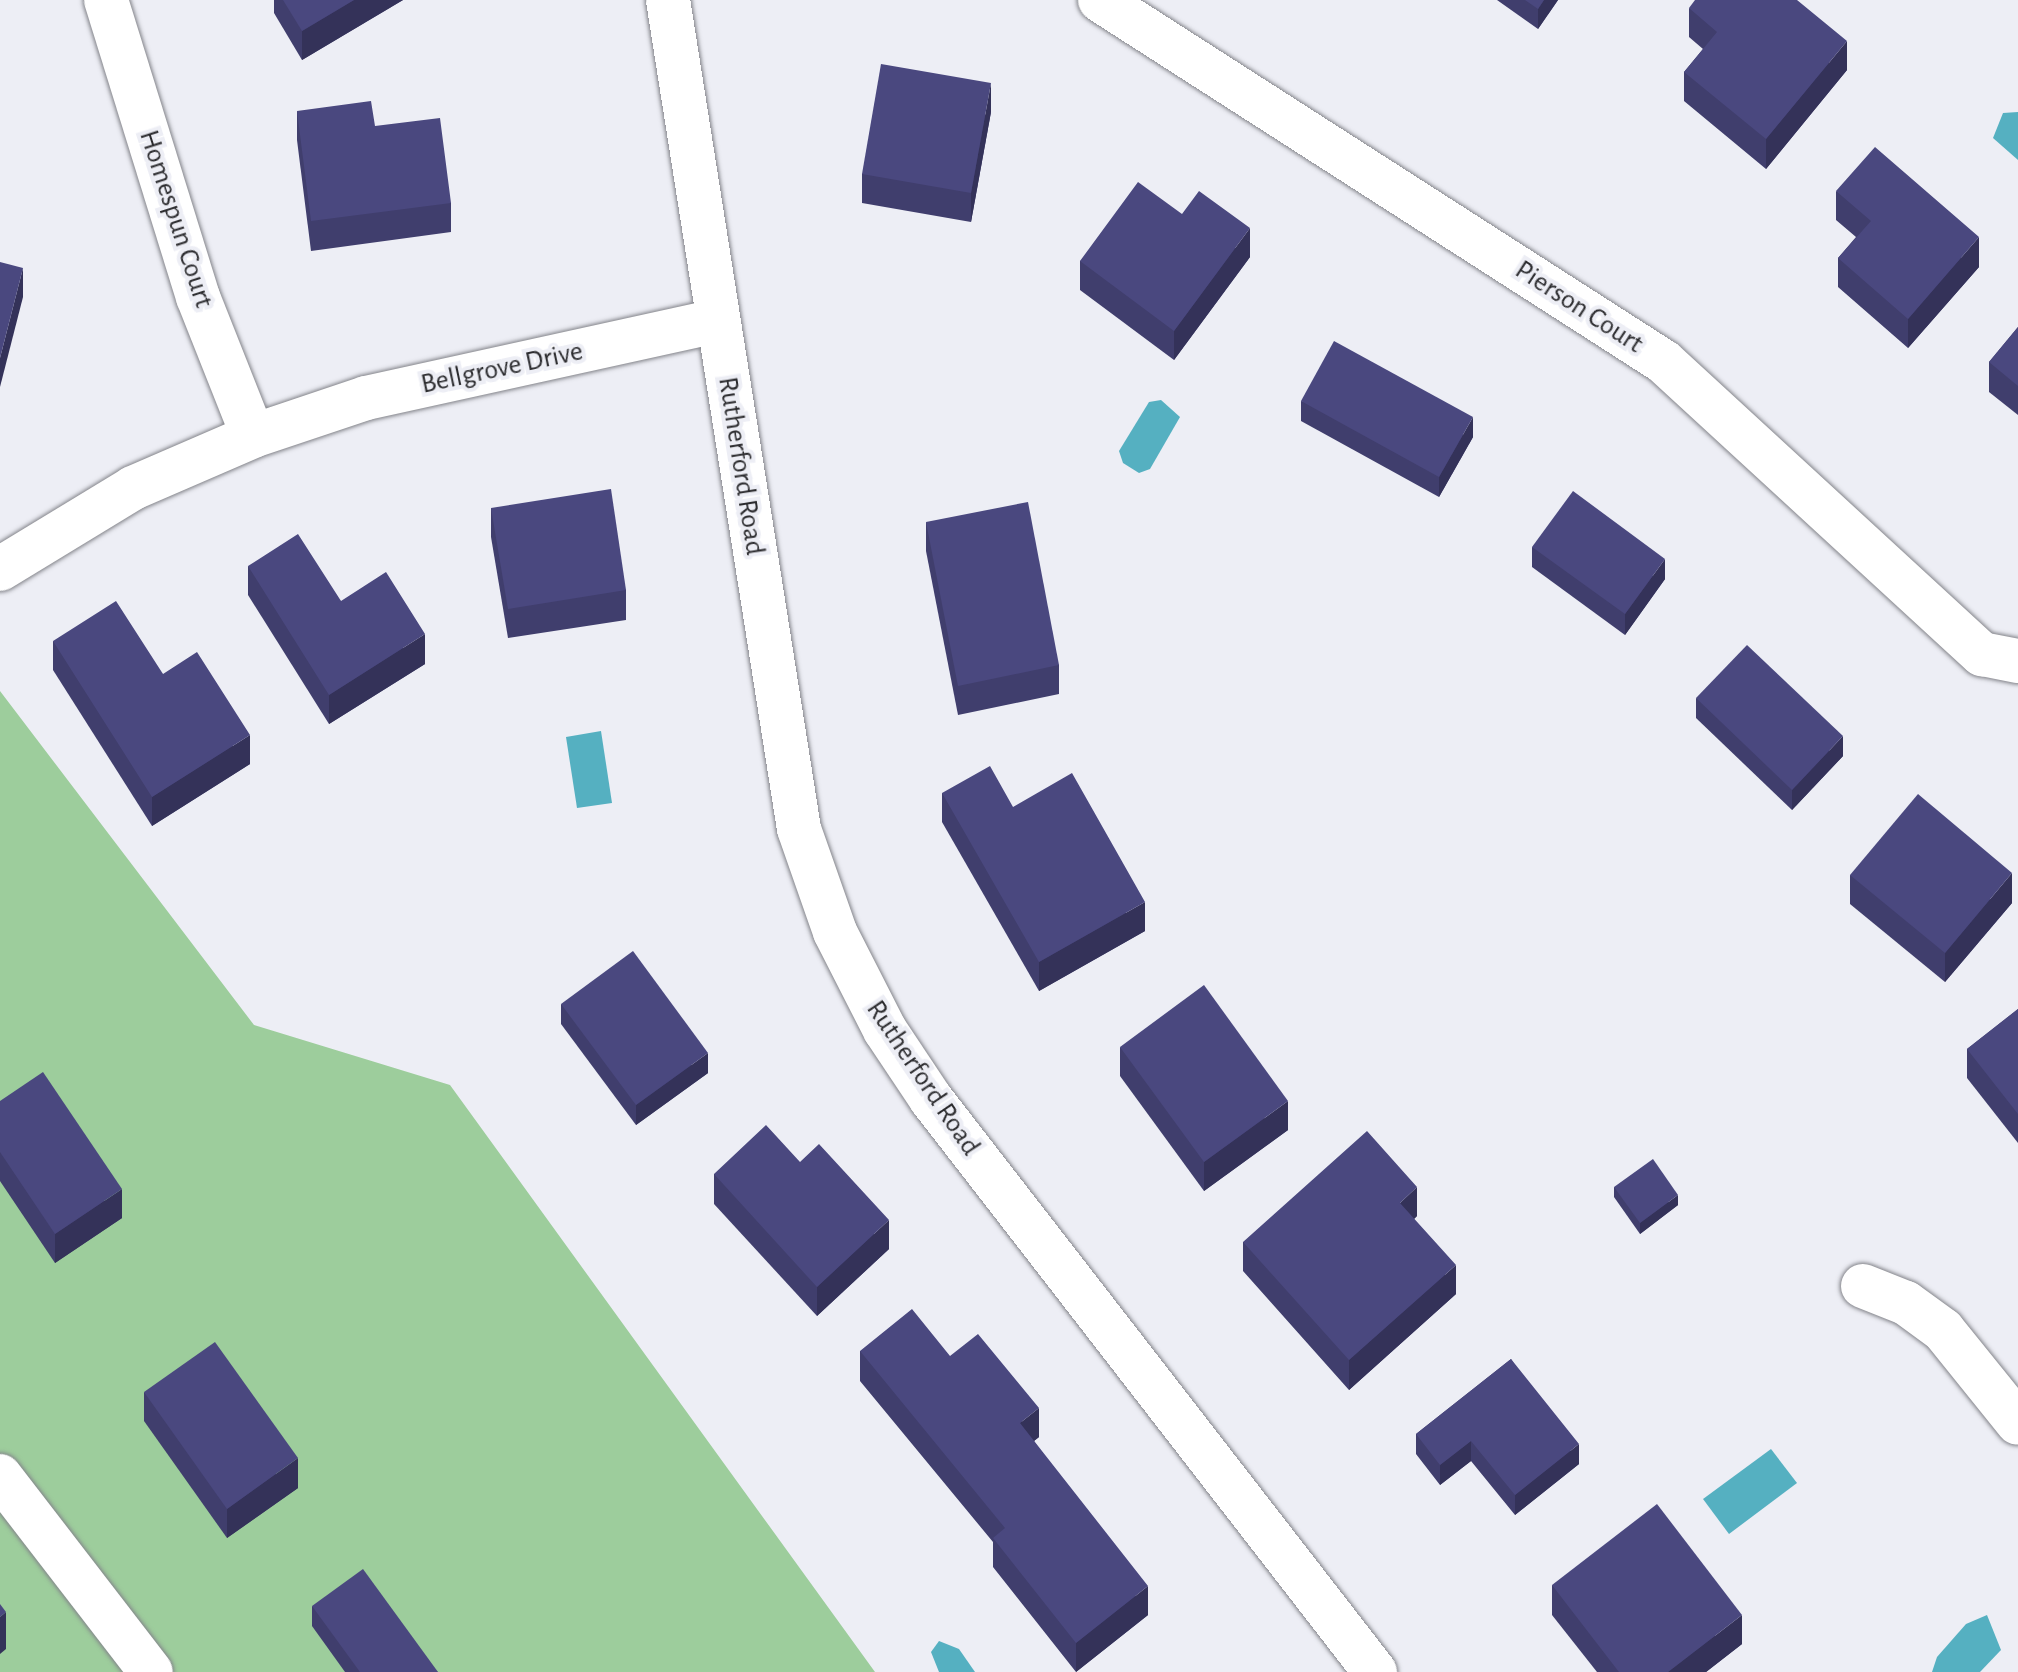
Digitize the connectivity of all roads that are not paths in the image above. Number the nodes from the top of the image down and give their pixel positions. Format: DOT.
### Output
graph roads {
  1 [pos="106,0"];
  2 [pos="668,0"];
  3 [pos="1100,0"];
  4 [pos="717,321"];
  5 [pos="253,436"];
  6 [pos="0,569"];
  7 [pos="2018,661"];
  8 [pos="1863,1286"];
  9 [pos="2018,1423"];
  10 [pos="0,1476"];
  11 [pos="151,1672"];
  12 [pos="1375,1672"];
  1 -- 5 [label="street, Homespun Court"];
  2 -- 4 [label="street"];
  3 -- 7 [label="street, Pierson Court"];
  4 -- 5 [label="street, Bellgrove Drive"];
  4 -- 12 [label="street, Rutherford Road"];
  5 -- 6 [label="street, Bellgrove Drive"];
  8 -- 9 [label="street"];
  10 -- 11 [label="street"];
}
